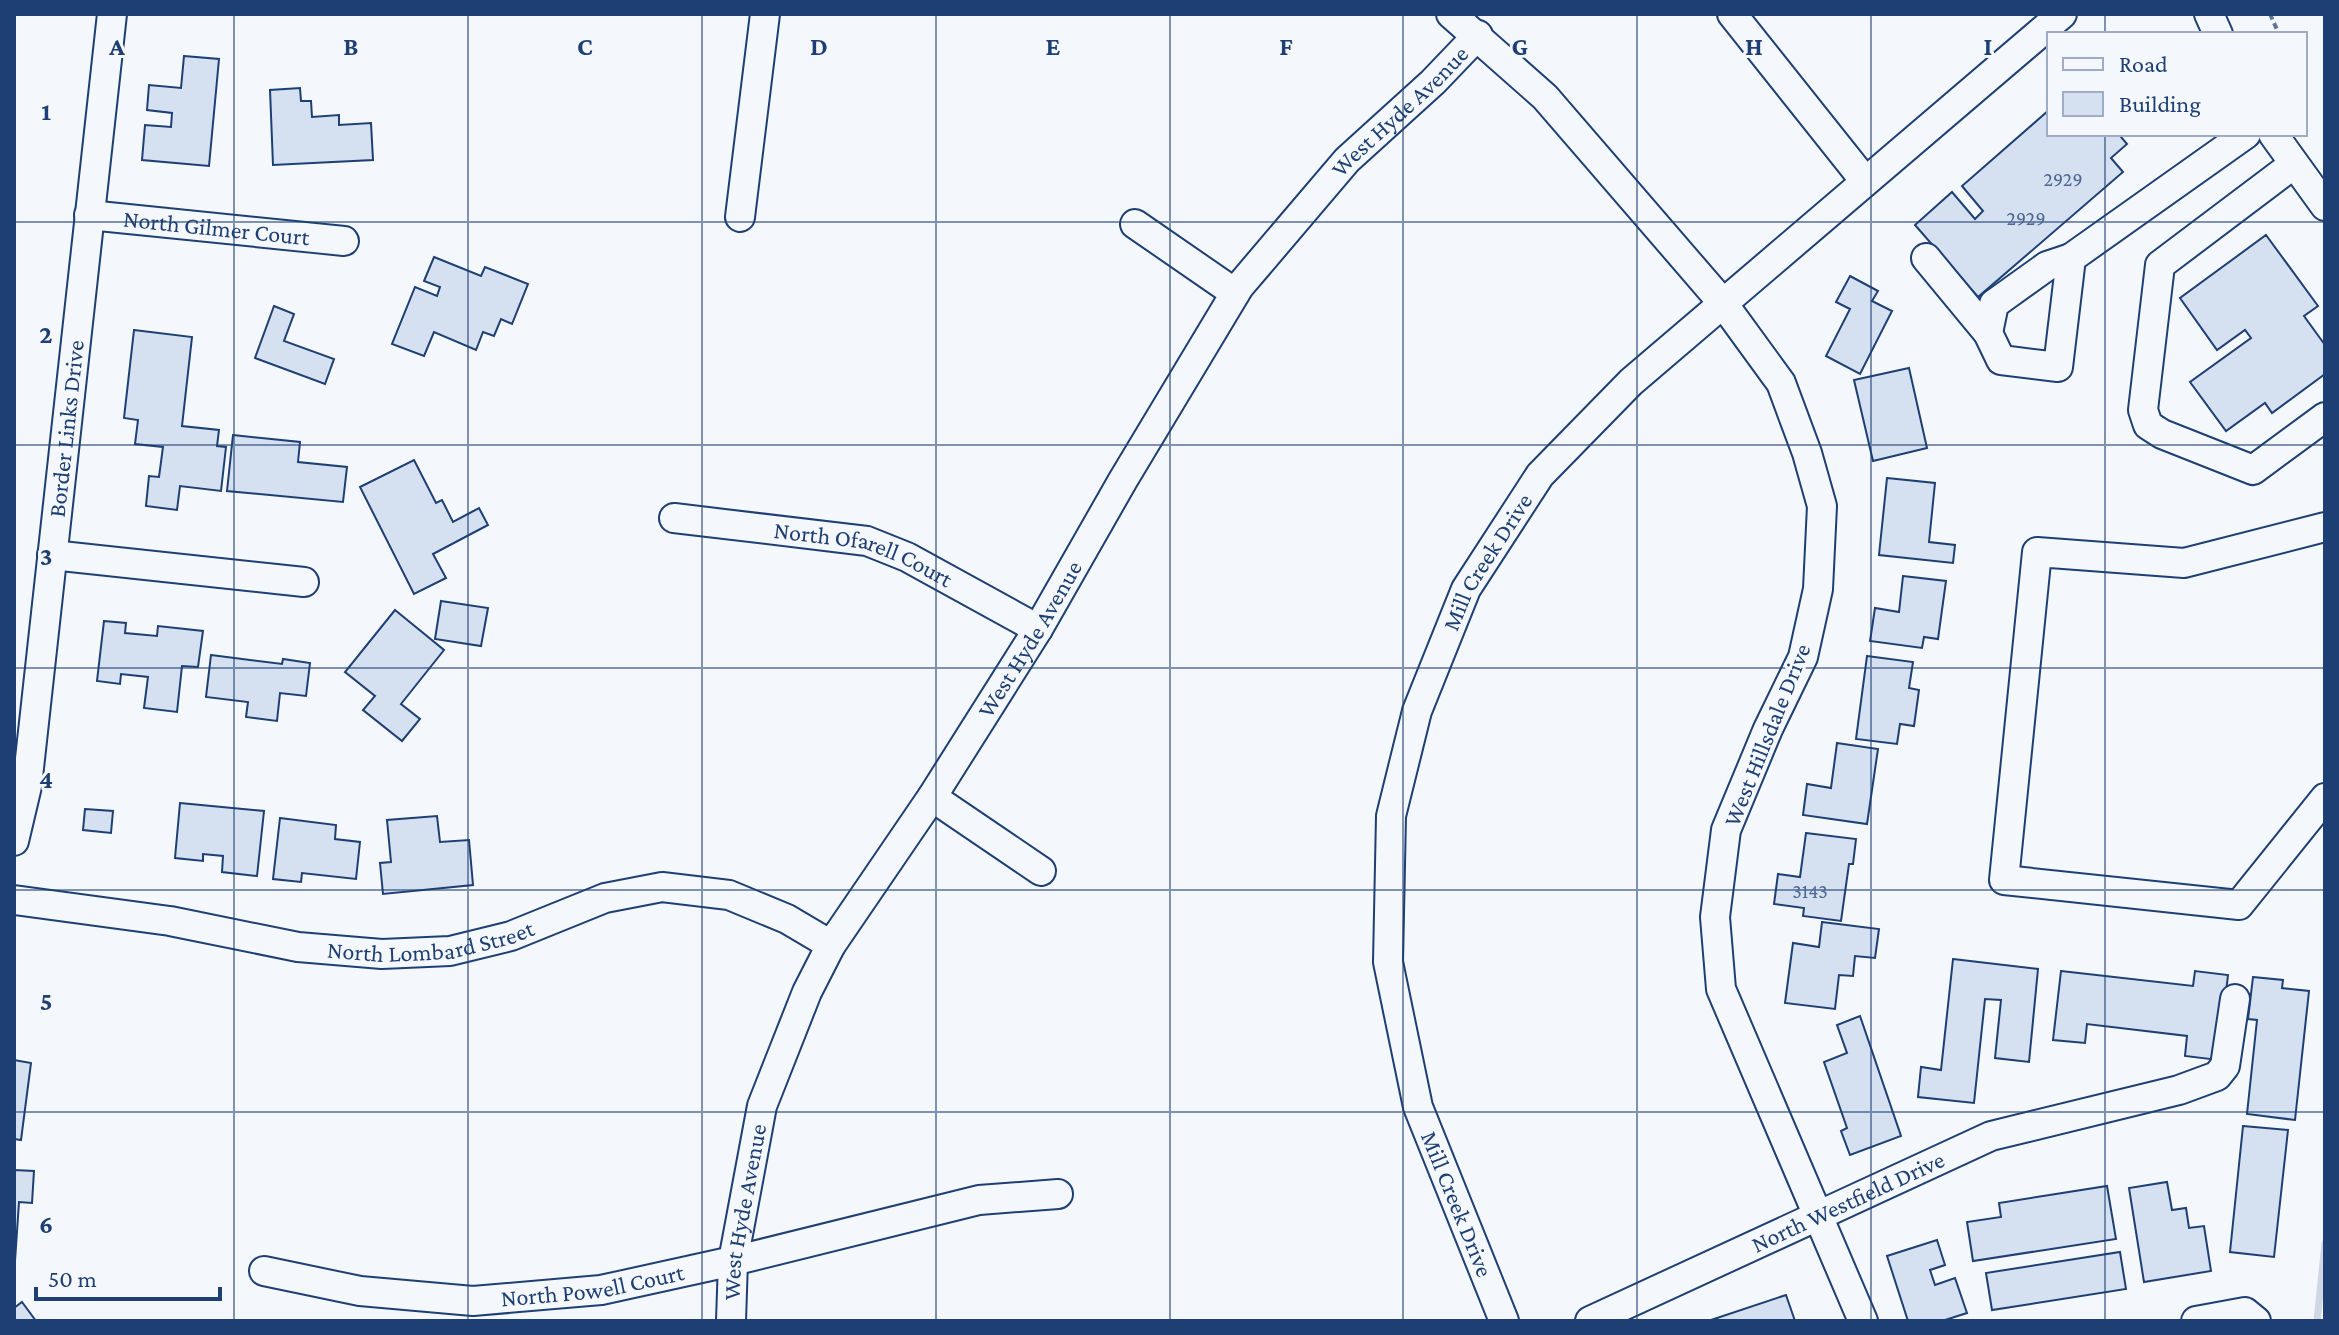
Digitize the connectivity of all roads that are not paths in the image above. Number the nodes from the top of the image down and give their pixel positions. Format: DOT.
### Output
graph roads {
  1 [pos="112,14"];
  2 [pos="765,14"];
  3 [pos="1451,14"];
  4 [pos="1732,14"];
  5 [pos="2062,14"];
  6 [pos="1478,35"];
  7 [pos="2243,136"];
  8 [pos="2274,136"];
  9 [pos="2294,164"];
  10 [pos="1865,181"];
  11 [pos="2325,206"];
  12 [pos="89,215"];
  13 [pos="740,217"];
  14 [pos="1135,224"];
  15 [pos="344,241"];
  16 [pos="1926,258"];
  17 [pos="2071,258"];
  18 [pos="1235,293"];
  19 [pos="1722,302"];
  20 [pos="1988,333"];
  21 [pos="2325,417"];
  22 [pos="674,518"];
  23 [pos="2325,527"];
  24 [pos="52,555"];
  25 [pos="304,582"];
  26 [pos="1038,629"];
  27 [pos="932,797"];
  28 [pos="2325,798"];
  29 [pos="14,841"];
  30 [pos="1041,871"];
  31 [pos="14,900"];
  32 [pos="831,945"];
  33 [pos="2235,999"];
  34 [pos="1058,1194"];
  35 [pos="1816,1216"];
  36 [pos="733,1261"];
  37 [pos="264,1271"];
  38 [pos="731,1321"];
  39 [pos="1504,1321"];
  40 [pos="1590,1321"];
  41 [pos="1863,1321"];
  42 [pos="2196,1321"];
  43 [pos="2256,1321"];
  1 -- 12 [label="street, Border Links Drive"];
  2 -- 13 [label="street"];
  3 -- 6 [label="street, West Hillsdale Drive"];
  4 -- 10 [label="street"];
  5 -- 10 [label="street, Mill Creek Drive"];
  6 -- 18 [label="street, West Hyde Avenue"];
  6 -- 19 [label="street, West Hillsdale Drive"];
  7 -- 17 [label="street"];
  8 -- 9 [label="street"];
  9 -- 11 [label="street"];
  9 -- 21 [label="street"];
  10 -- 19 [label="street, Mill Creek Drive"];
  12 -- 15 [label="street, North Gilmer Court"];
  12 -- 24 [label="street, Border Links Drive"];
  14 -- 18 [label="street"];
  16 -- 20 [label="street"];
  17 -- 20 [label="street"];
  17 -- 20 [label="street"];
  18 -- 26 [label="street, West Hyde Avenue"];
  19 -- 35 [label="street, West Hillsdale Drive"];
  19 -- 39 [label="street, Mill Creek Drive"];
  22 -- 26 [label="street, North Ofarell Court"];
  23 -- 28 [label="street"];
  24 -- 25 [label="street"];
  24 -- 29 [label="street, Border Links Drive"];
  26 -- 27 [label="street, West Hyde Avenue"];
  27 -- 30 [label="street"];
  27 -- 32 [label="street, West Hyde Avenue"];
  31 -- 32 [label="street, North Lombard Street"];
  32 -- 36 [label="street, West Hyde Avenue"];
  33 -- 35 [label="street, North Westfield Drive"];
  34 -- 36 [label="street, North Powell Court"];
  35 -- 40 [label="street, North Westfield Drive"];
  35 -- 41 [label="street, West Hillsdale Drive"];
  36 -- 37 [label="street, North Powell Court"];
  36 -- 38 [label="street, West Hyde Avenue"];
  42 -- 43 [label="street"];
}
